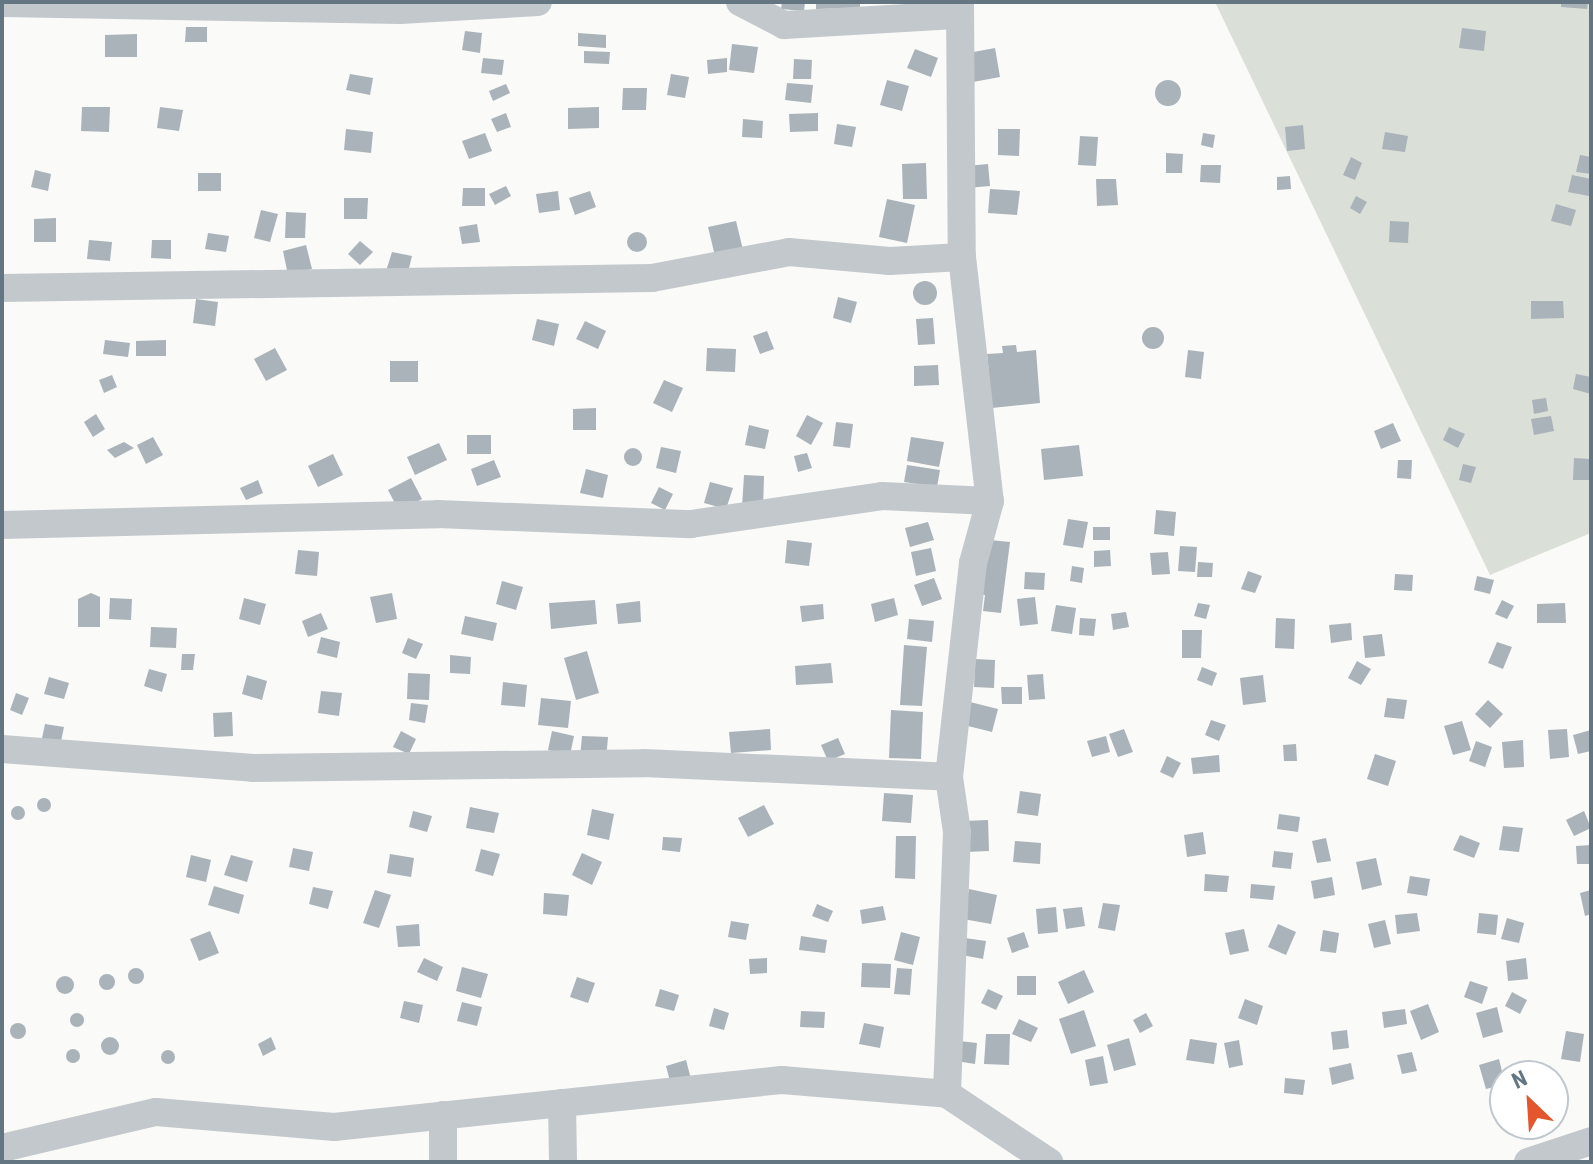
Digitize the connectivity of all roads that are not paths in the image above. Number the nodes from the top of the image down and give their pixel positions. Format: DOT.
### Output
graph roads {
  1 [pos="538,2"];
  2 [pos="740,2"];
  3 [pos="2,3"];
  4 [pos="960,8"];
  5 [pos="962,257"];
  6 [pos="2,288"];
  7 [pos="990,501"];
  8 [pos="2,525"];
  9 [pos="2,749"];
  10 [pos="949,777"];
  11 [pos="947,1094"];
  12 [pos="562,1103"];
  13 [pos="443,1115"];
  14 [pos="1591,1141"];
  15 [pos="2,1148"];
  16 [pos="443,1162"];
  17 [pos="563,1162"];
  18 [pos="1049,1162"];
  19 [pos="1528,1162"];
  1 -- 3 [label="street"];
  2 -- 4 [label="street"];
  4 -- 5 [label="street"];
  5 -- 6 [label="street"];
  5 -- 7 [label="street"];
  7 -- 8 [label="street"];
  7 -- 10 [label="street"];
  9 -- 10 [label="street"];
  10 -- 11 [label="street"];
  11 -- 12 [label="street"];
  11 -- 18 [label="street"];
  12 -- 13 [label="street"];
  12 -- 17 [label="street"];
  13 -- 15 [label="street"];
  13 -- 16 [label="street"];
  14 -- 19 [label="street"];
}
